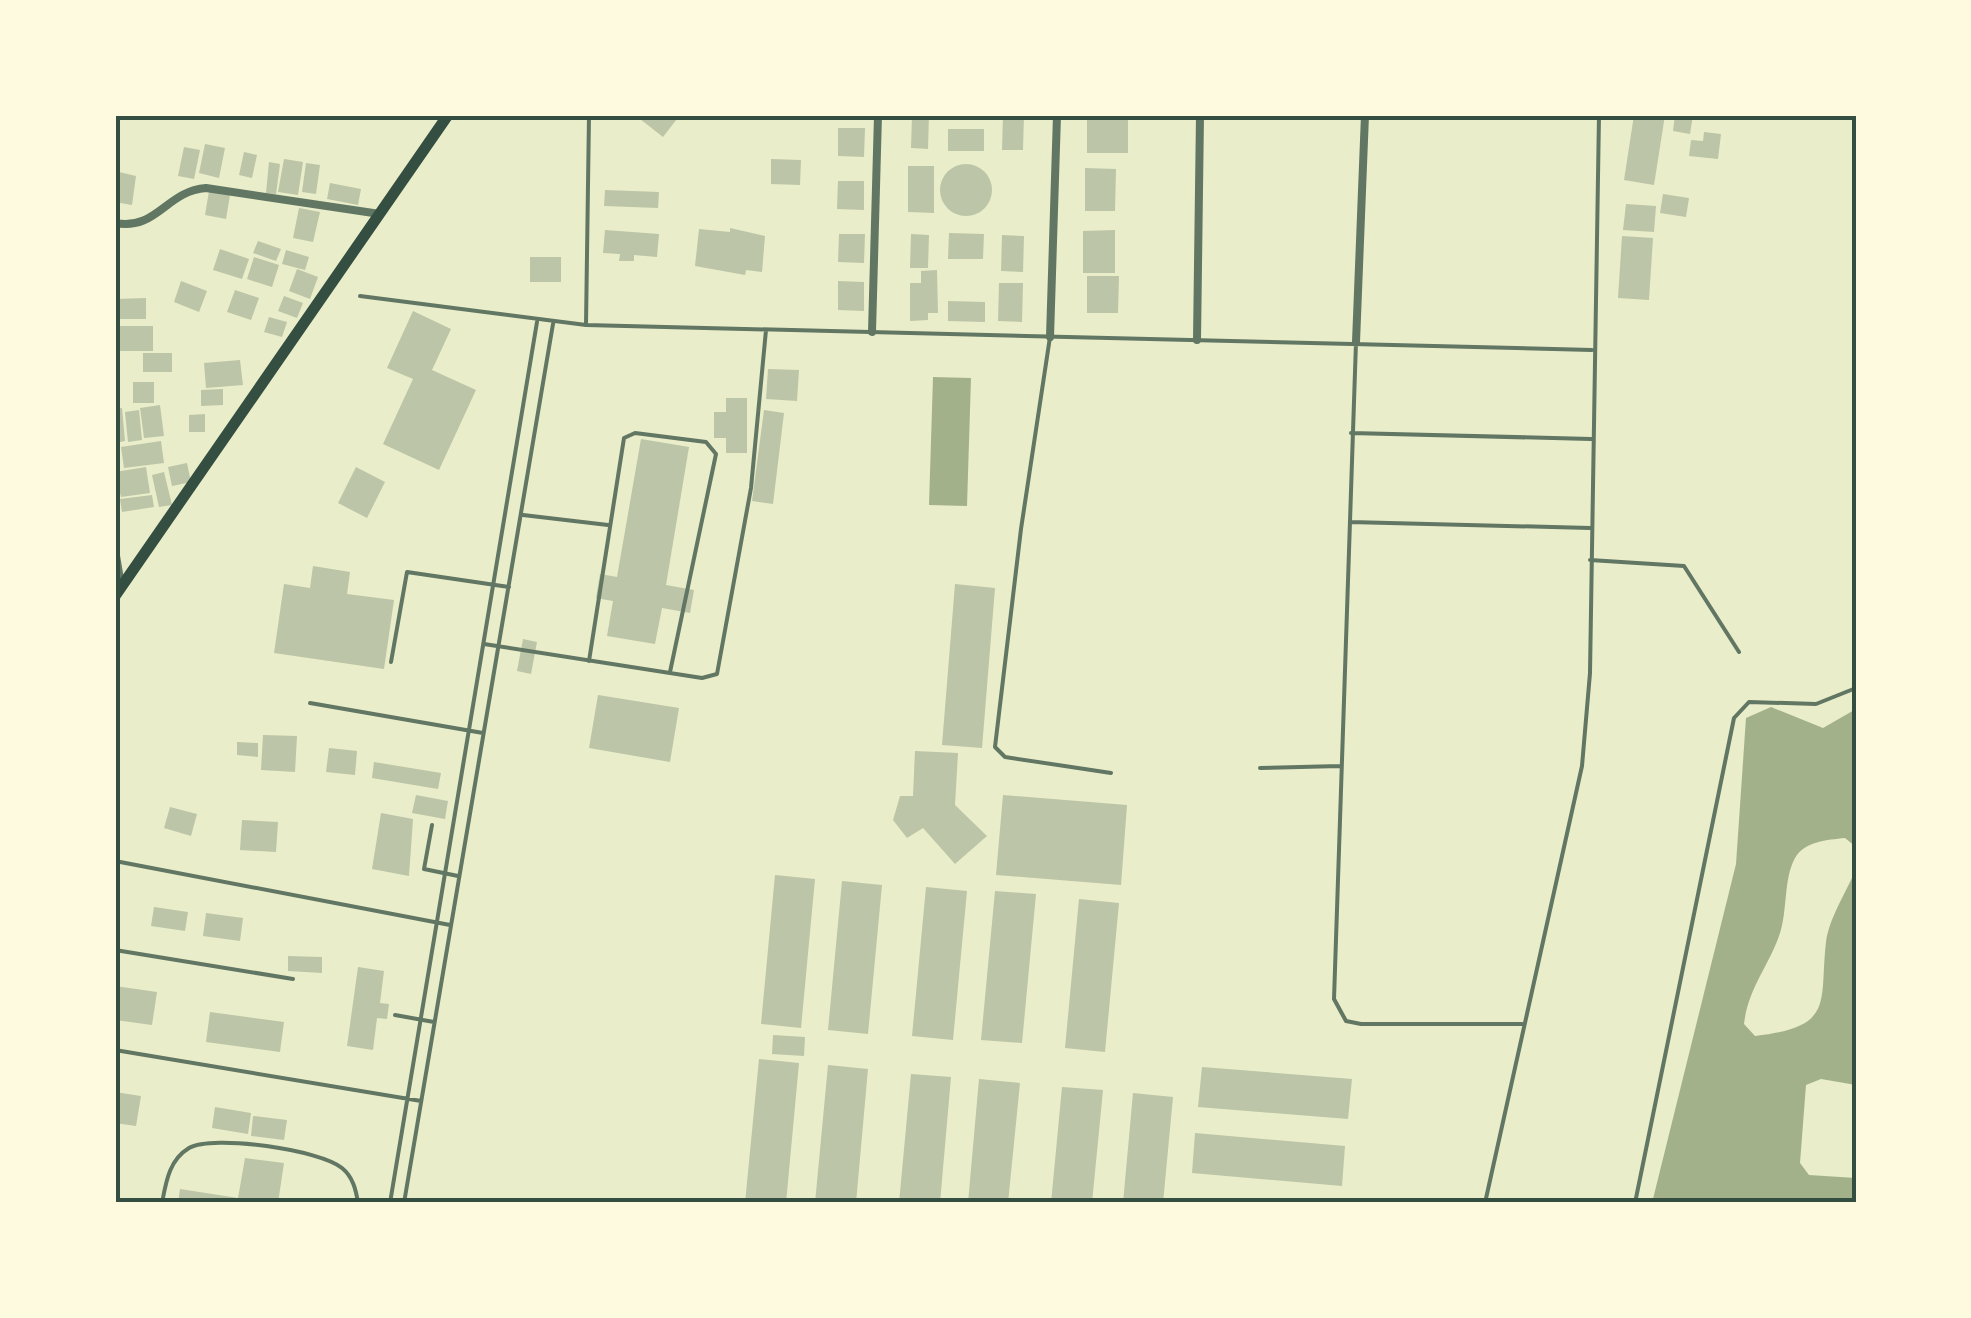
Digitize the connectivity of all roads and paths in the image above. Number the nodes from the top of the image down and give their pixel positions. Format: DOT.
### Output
graph roads {
  1 [pos="448,115"];
  2 [pos="589,115"];
  3 [pos="878,115"];
  4 [pos="1057,115"];
  5 [pos="1200,115"];
  6 [pos="1365,115"];
  7 [pos="1599,115"];
  8 [pos="380,214"];
  9 [pos="115,224"];
  10 [pos="360,296"];
  11 [pos="537,322"];
  12 [pos="552,324"];
  13 [pos="586,326"];
  14 [pos="766,330"];
  15 [pos="872,332"];
  16 [pos="1050,337"];
  17 [pos="1197,340"];
  18 [pos="1356,342"];
  19 [pos="1592,350"];
  20 [pos="1351,433"];
  21 [pos="1591,439"];
  22 [pos="522,515"];
  23 [pos="1350,522"];
  24 [pos="608,525"];
  25 [pos="1590,528"];
  26 [pos="115,550"];
  27 [pos="1590,560"];
  28 [pos="493,585"];
  29 [pos="509,587"];
  30 [pos="118,592"];
  31 [pos="484,644"];
  32 [pos="499,646"];
  33 [pos="1739,652"];
  34 [pos="589,660"];
  35 [pos="392,662"];
  36 [pos="670,672"];
  37 [pos="1856,688"];
  38 [pos="310,702"];
  39 [pos="469,730"];
  40 [pos="483,733"];
  41 [pos="1340,766"];
  42 [pos="1260,768"];
  43 [pos="1112,773"];
  44 [pos="432,825"];
  45 [pos="115,861"];
  46 [pos="445,874"];
  47 [pos="458,876"];
  48 [pos="437,922"];
  49 [pos="450,924"];
  50 [pos="115,950"];
  51 [pos="293,979"];
  52 [pos="395,1015"];
  53 [pos="421,1019"];
  54 [pos="434,1022"];
  55 [pos="1522,1024"];
  56 [pos="115,1050"];
  57 [pos="408,1098"];
  58 [pos="421,1101"];
  59 [pos="162,1203"];
  60 [pos="358,1203"];
  61 [pos="390,1203"];
  62 [pos="404,1203"];
  63 [pos="1485,1203"];
  64 [pos="1635,1203"];
  1 -- 8 [label="main road"];
  2 -- 13 [label="lane"];
  3 -- 15 [label="street"];
  4 -- 16 [label="street"];
  5 -- 17 [label="street"];
  6 -- 18 [label="street"];
  7 -- 19 [label="lane"];
  8 -- 9 [label="street"];
  8 -- 30 [label="main road"];
  10 -- 11 [label="lane"];
  11 -- 12 [label="lane"];
  11 -- 28 [label="lane"];
  12 -- 13 [label="lane"];
  12 -- 22 [label="lane"];
  13 -- 14 [label="lane"];
  14 -- 15 [label="lane"];
  14 -- 36 [label="lane"];
  15 -- 16 [label="lane"];
  16 -- 17 [label="lane"];
  16 -- 43 [label="lane"];
  17 -- 18 [label="lane"];
  18 -- 19 [label="lane"];
  18 -- 20 [label="lane"];
  19 -- 21 [label="lane"];
  20 -- 21 [label="lane"];
  20 -- 23 [label="lane"];
  21 -- 25 [label="lane"];
  22 -- 24 [label="lane"];
  22 -- 29 [label="lane"];
  23 -- 25 [label="lane"];
  23 -- 41 [label="lane"];
  24 -- 34 [label="lane"];
  24 -- 36 [label="lane"];
  25 -- 27 [label="lane"];
  26 -- 30 [label="street"];
  27 -- 33 [label="lane"];
  27 -- 55 [label="lane"];
  28 -- 29 [label="lane"];
  28 -- 31 [label="lane"];
  28 -- 35 [label="lane"];
  29 -- 32 [label="lane"];
  31 -- 32 [label="lane"];
  31 -- 39 [label="lane"];
  32 -- 34 [label="lane"];
  32 -- 40 [label="lane"];
  34 -- 36 [label="lane"];
  37 -- 64 [label="lane"];
  38 -- 39 [label="lane"];
  39 -- 40 [label="lane"];
  39 -- 46 [label="lane"];
  40 -- 47 [label="lane"];
  41 -- 42 [label="lane"];
  41 -- 55 [label="lane"];
  44 -- 46 [label="lane"];
  45 -- 48 [label="lane"];
  46 -- 47 [label="lane"];
  46 -- 48 [label="lane"];
  47 -- 49 [label="lane"];
  48 -- 49 [label="lane"];
  48 -- 53 [label="lane"];
  49 -- 54 [label="lane"];
  50 -- 51 [label="lane"];
  52 -- 53 [label="lane"];
  53 -- 54 [label="lane"];
  53 -- 57 [label="lane"];
  54 -- 58 [label="lane"];
  55 -- 63 [label="lane"];
  56 -- 57 [label="lane"];
  57 -- 58 [label="lane"];
  57 -- 61 [label="lane"];
  58 -- 62 [label="lane"];
  59 -- 60 [label="lane"];
}
